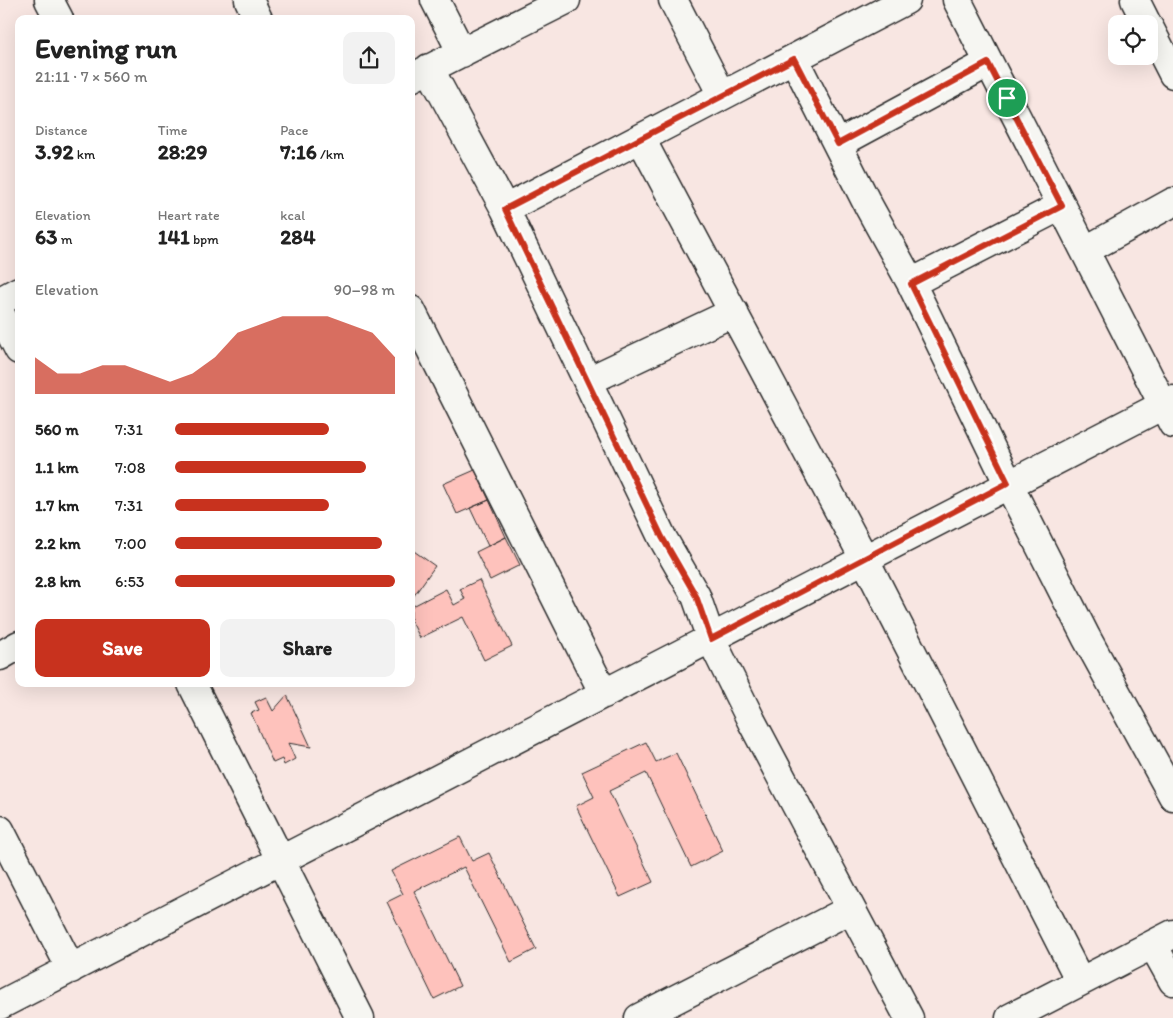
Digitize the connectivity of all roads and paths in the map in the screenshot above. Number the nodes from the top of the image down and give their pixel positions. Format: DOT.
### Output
graph roads {
  1 [pos="49,0"];
  2 [pos="249,0"];
  3 [pos="435,0"];
  4 [pos="566,0"];
  5 [pos="673,0"];
  6 [pos="906,0"];
  7 [pos="956,0"];
  8 [pos="1135,0"];
  9 [pos="57,15"];
  10 [pos="256,15"];
  11 [pos="1143,15"];
  12 [pos="1158,45"];
  13 [pos="462,52"];
  14 [pos="794,59"];
  15 [pos="988,63"];
  16 [pos="420,73"];
  17 [pos="1173,74"];
  18 [pos="722,95"];
  19 [pos="641,139"];
  20 [pos="838,144"];
  21 [pos="1173,202"];
  22 [pos="1062,206"];
  23 [pos="505,209"];
  24 [pos="1086,250"];
  25 [pos="911,284"];
  26 [pos="15,293"];
  27 [pos="0,301"];
  28 [pos="734,312"];
  29 [pos="0,314"];
  30 [pos="415,326"];
  31 [pos="15,342"];
  32 [pos="588,381"];
  33 [pos="1170,409"];
  34 [pos="1008,483"];
  35 [pos="865,560"];
  36 [pos="711,639"];
  37 [pos="15,647"];
  38 [pos="0,656"];
  39 [pos="194,687"];
  40 [pos="604,694"];
  41 [pos="1173,796"];
  42 [pos="0,830"];
  43 [pos="280,859"];
  44 [pos="851,909"];
  45 [pos="1163,939"];
  46 [pos="71,968"];
  47 [pos="1080,981"];
  48 [pos="1173,981"];
  49 [pos="0,1005"];
  50 [pos="360,1018"];
  51 [pos="639,1018"];
  52 [pos="910,1018"];
  53 [pos="1010,1018"];
  1 -- 9 [label="street"];
  2 -- 10 [label="street"];
  3 -- 13 [label="street"];
  4 -- 13 [label="street"];
  5 -- 18 [label="street"];
  6 -- 14 [label="street"];
  7 -- 15 [label="street"];
  8 -- 11 [label="street"];
  12 -- 17 [label="street"];
  13 -- 16 [label="street"];
  14 -- 18 [label="street"];
  14 -- 20 [label="street"];
  15 -- 20 [label="street"];
  15 -- 22 [label="street"];
  16 -- 23 [label="street"];
  18 -- 19 [label="street"];
  19 -- 23 [label="street"];
  19 -- 28 [label="street"];
  20 -- 25 [label="street"];
  21 -- 24 [label="street"];
  22 -- 24 [label="street"];
  22 -- 25 [label="street"];
  23 -- 32 [label="street"];
  24 -- 33 [label="street"];
  25 -- 34 [label="street"];
  26 -- 27 [label="street"];
  28 -- 32 [label="street"];
  28 -- 35 [label="street"];
  29 -- 31 [label="street"];
  30 -- 40 [label="street"];
  32 -- 36 [label="street"];
  33 -- 34 [label="street"];
  34 -- 35 [label="street"];
  34 -- 41 [label="street"];
  35 -- 36 [label="street"];
  35 -- 47 [label="street"];
  36 -- 40 [label="street"];
  36 -- 44 [label="street"];
  37 -- 38 [label="street"];
  39 -- 43 [label="street"];
  40 -- 43 [label="street"];
  42 -- 46 [label="street"];
  43 -- 46 [label="street"];
  43 -- 50 [label="street"];
  44 -- 51 [label="street"];
  44 -- 52 [label="street"];
  45 -- 47 [label="street"];
  45 -- 48 [label="street"];
  46 -- 49 [label="street"];
  47 -- 53 [label="street"];
}
